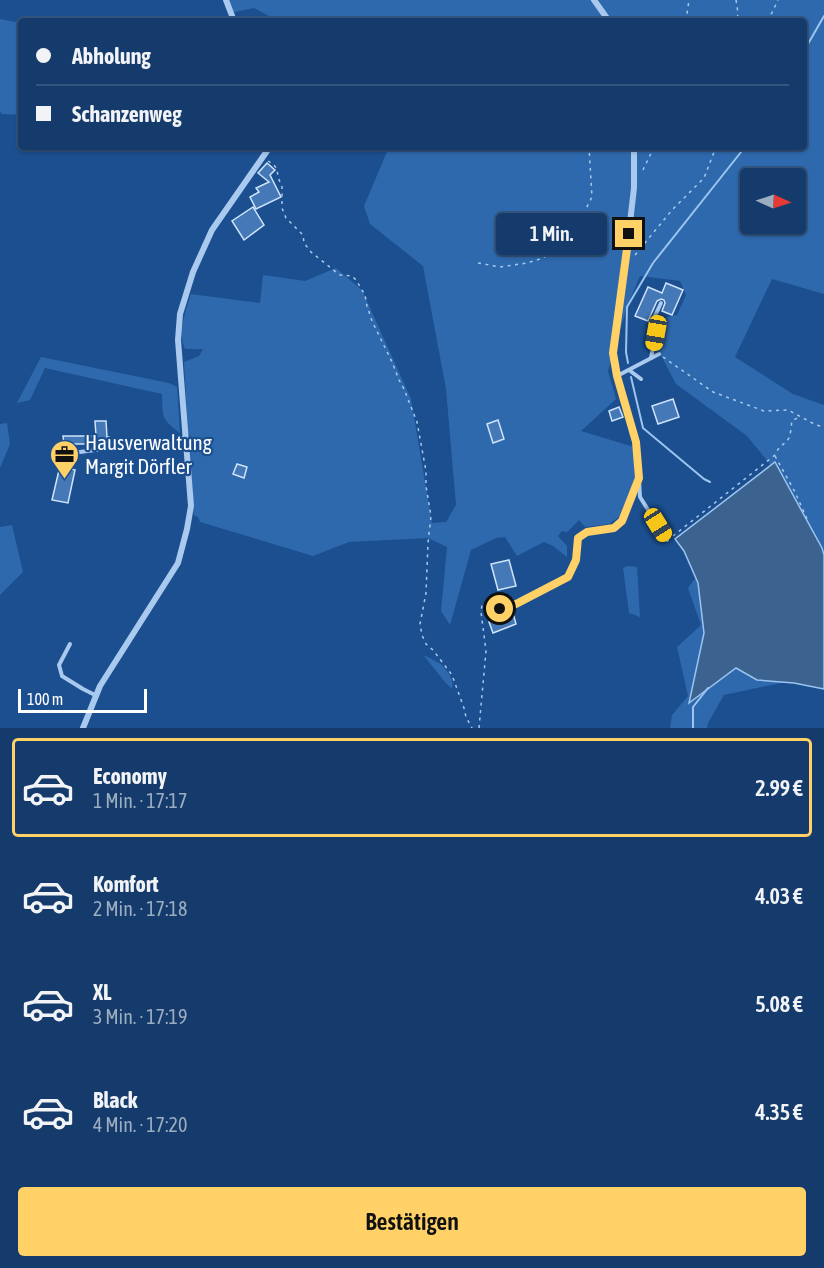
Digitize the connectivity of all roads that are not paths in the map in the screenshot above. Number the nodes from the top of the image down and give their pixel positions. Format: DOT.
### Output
graph roads {
  1 [pos="226,0"];
  2 [pos="594,0"];
  3 [pos="233,18"];
  4 [pos="607,18"];
  5 [pos="267,150"];
  6 [pos="634,150"];
  7 [pos="662,303"];
  8 [pos="659,354"];
  9 [pos="651,358"];
  10 [pos="629,370"];
  11 [pos="617,376"];
  12 [pos="641,378"];
  13 [pos="185,438"];
  14 [pos="65,454"];
  15 [pos="639,478"];
  16 [pos="667,540"];
  17 [pos="500,609"];
  18 [pos="70,644"];
  19 [pos="95,695"];
  20 [pos="82,728"];
  1 -- 3 [label="street"];
  2 -- 4 [label="street"];
  5 -- 13 [label="street"];
  6 -- 11 [label="street"];
  7 -- 9 [label="lane"];
  8 -- 9 [label="lane"];
  9 -- 10 [label="lane"];
  10 -- 11 [label="lane"];
  10 -- 12 [label="lane"];
  11 -- 15 [label="lane"];
  13 -- 14 [label="lane"];
  13 -- 19 [label="street"];
  15 -- 16 [label="lane"];
  15 -- 17 [label="lane"];
  18 -- 19 [label="lane"];
  19 -- 20 [label="street"];
}
